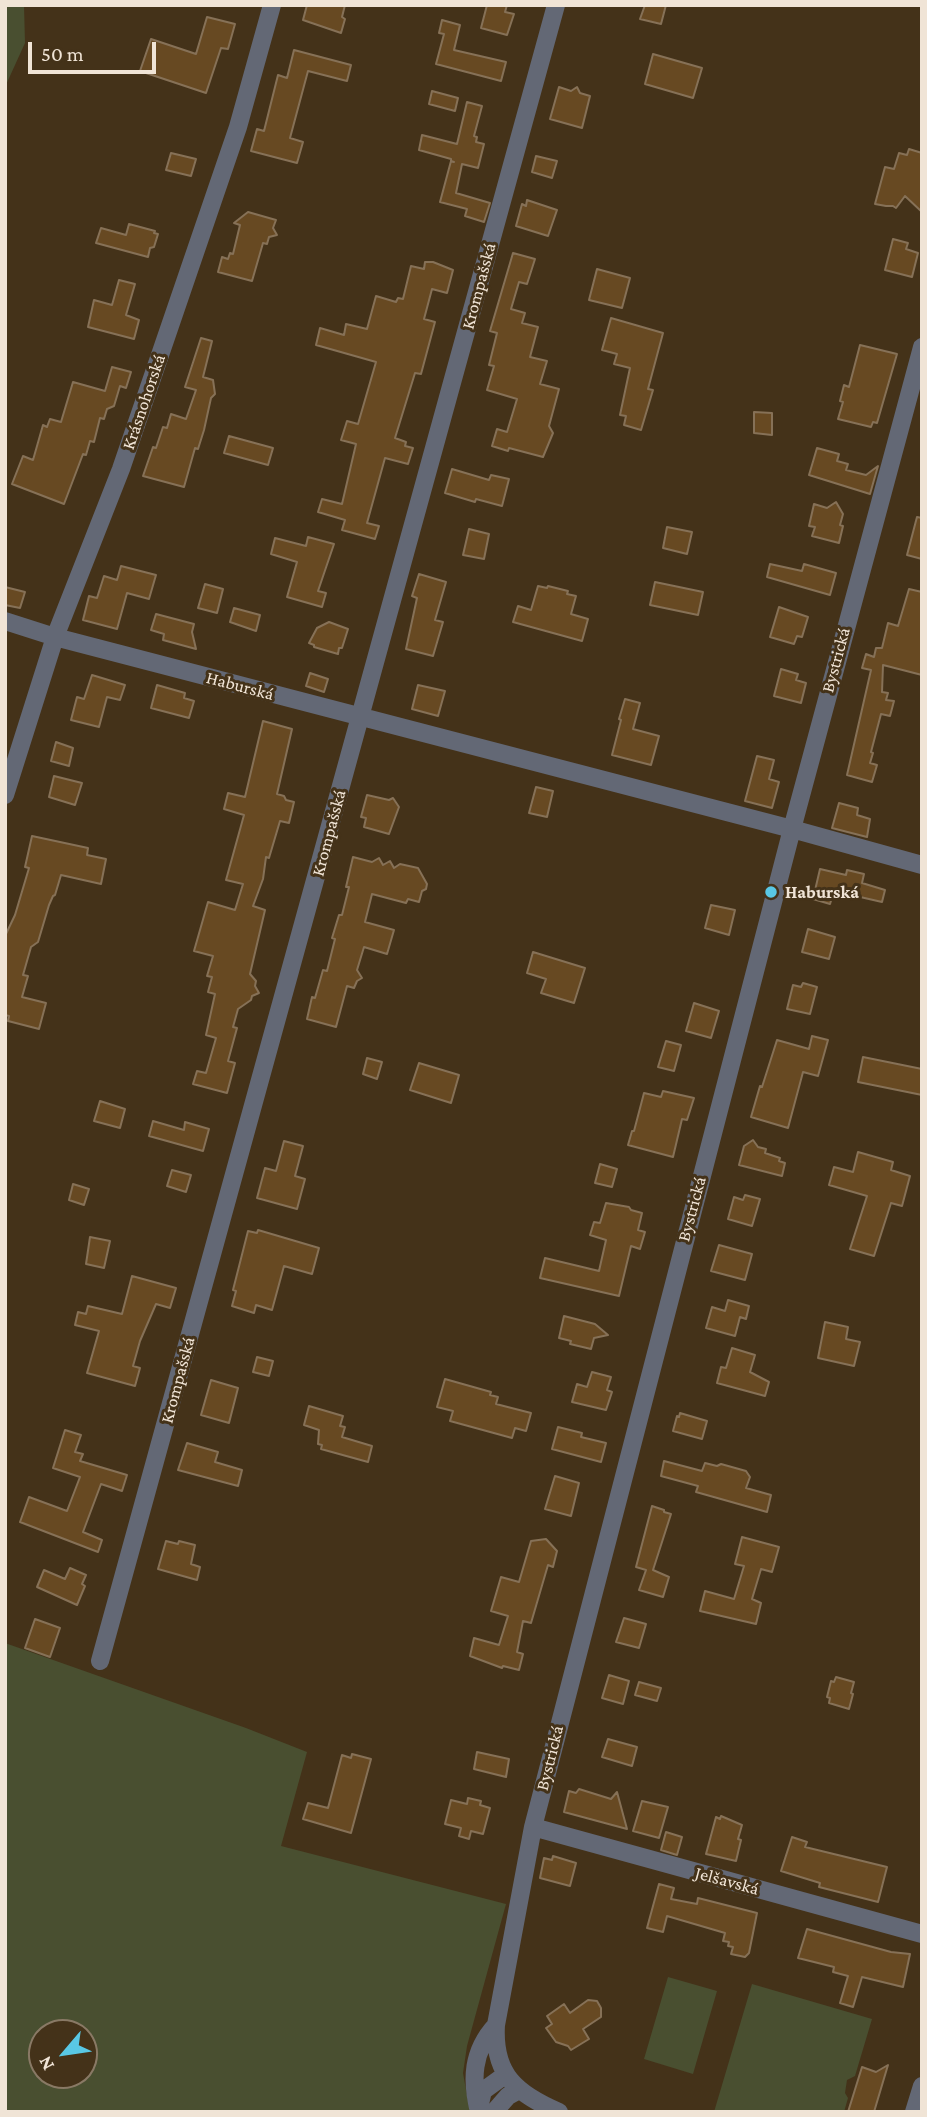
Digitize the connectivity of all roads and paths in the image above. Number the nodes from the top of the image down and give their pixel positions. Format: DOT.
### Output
graph roads {
  1 [pos="272,5"];
  2 [pos="556,5"];
  3 [pos="922,347"];
  4 [pos="5,621"];
  5 [pos="55,637"];
  6 [pos="361,718"];
  7 [pos="5,795"];
  8 [pos="792,829"];
  9 [pos="922,865"];
  10 [pos="100,1661"];
  11 [pos="533,1827"];
  12 [pos="922,1934"];
  13 [pos="495,2025"];
  14 [pos="505,2075"];
  15 [pos="922,2086"];
  16 [pos="519,2090"];
  17 [pos="479,2112"];
  18 [pos="494,2112"];
  19 [pos="559,2112"];
  20 [pos="914,2112"];
  1 -- 5 [label="street, Krásnohorská"];
  2 -- 6 [label="street, Krompašská"];
  3 -- 8 [label="street, Bystrická"];
  4 -- 5 [label="street, Haburská"];
  5 -- 6 [label="street, Haburská"];
  5 -- 7 [label="street, Krásnohorská"];
  6 -- 8 [label="street, Haburská"];
  6 -- 10 [label="street, Krompašská"];
  8 -- 9 [label="street, Haburská"];
  8 -- 11 [label="street, Bystrická"];
  11 -- 12 [label="street, Jelšavská"];
  11 -- 13 [label="street, Bystrická"];
  13 -- 14 [label="street, Bystrická"];
  13 -- 17 [label="street"];
  14 -- 16 [label="street"];
  14 -- 17 [label="street"];
  15 -- 20 [label="street"];
  16 -- 18 [label="street"];
  16 -- 19 [label="street"];
}
